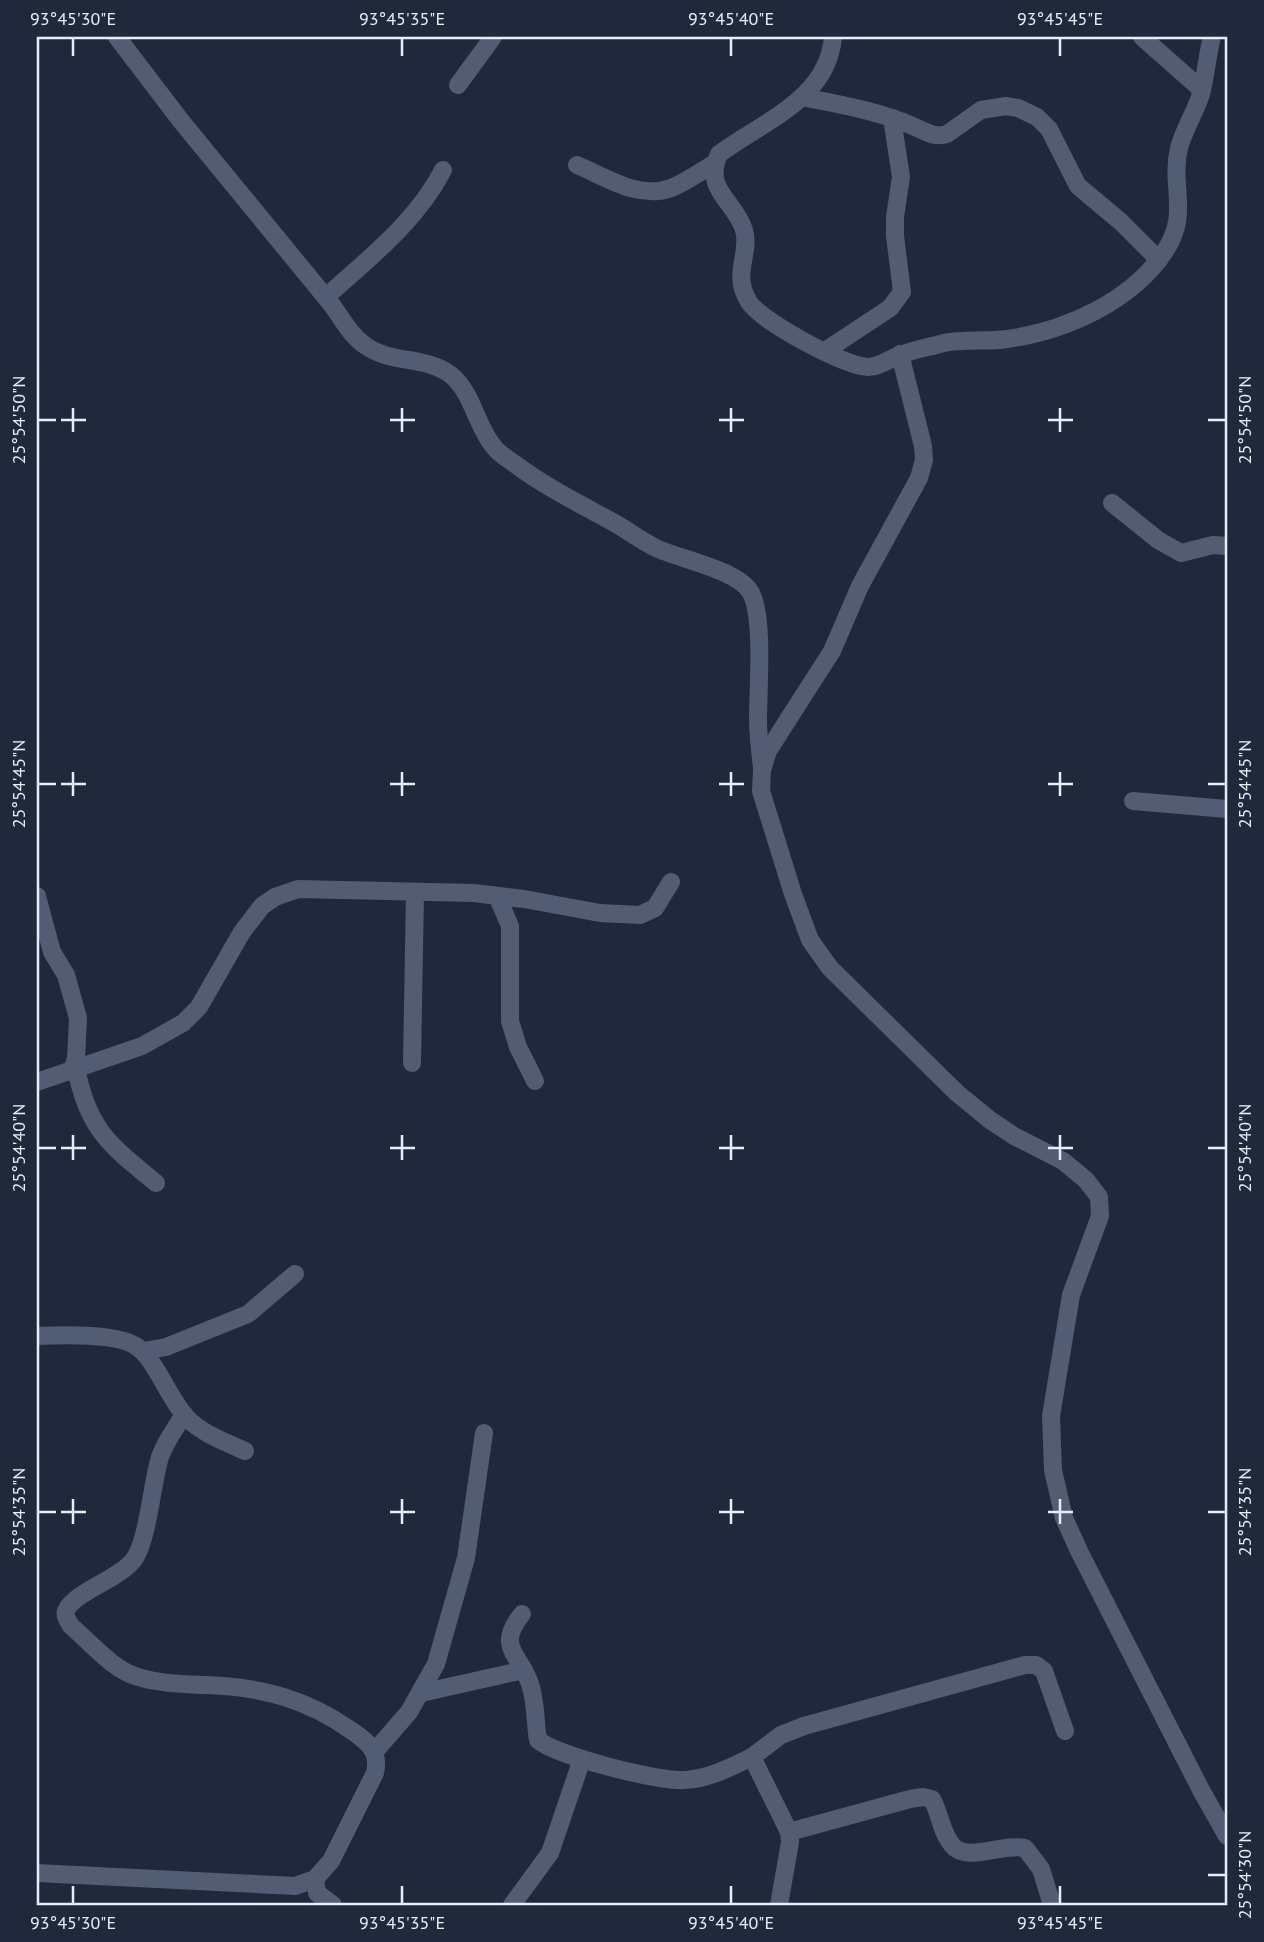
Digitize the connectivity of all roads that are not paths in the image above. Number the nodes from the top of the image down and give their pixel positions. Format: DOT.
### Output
graph roads {
  1 [pos="117,37"];
  2 [pos="493,37"];
  3 [pos="834,37"];
  4 [pos="1142,37"];
  5 [pos="1212,37"];
  6 [pos="458,85"];
  7 [pos="1202,90"];
  8 [pos="803,97"];
  9 [pos="892,118"];
  10 [pos="715,163"];
  11 [pos="577,165"];
  12 [pos="443,170"];
  13 [pos="1159,260"];
  14 [pos="326,297"];
  15 [pos="824,351"];
  16 [pos="900,354"];
  17 [pos="1112,503"];
  18 [pos="1227,546"];
  19 [pos="762,770"];
  20 [pos="1133,802"];
  21 [pos="1227,809"];
  22 [pos="671,882"];
  23 [pos="415,892"];
  24 [pos="37,896"];
  25 [pos="497,896"];
  26 [pos="412,1063"];
  27 [pos="74,1069"];
  28 [pos="536,1081"];
  29 [pos="37,1082"];
  30 [pos="156,1183"];
  31 [pos="295,1273"];
  32 [pos="37,1336"];
  33 [pos="144,1351"];
  34 [pos="184,1414"];
  35 [pos="484,1433"];
  36 [pos="245,1451"];
  37 [pos="522,1614"];
  38 [pos="524,1670"];
  39 [pos="421,1693"];
  40 [pos="1065,1731"];
  41 [pos="375,1751"];
  42 [pos="752,1757"];
  43 [pos="582,1759"];
  44 [pos="789,1832"];
  45 [pos="1227,1836"];
  46 [pos="37,1873"];
  47 [pos="315,1879"];
  48 [pos="333,1905"];
  49 [pos="512,1905"];
  50 [pos="779,1905"];
  51 [pos="1052,1905"];
  1 -- 14 [label="street"];
  2 -- 6 [label="street"];
  3 -- 8 [label="street"];
  4 -- 7 [label="street"];
  5 -- 7 [label="street"];
  7 -- 13 [label="street"];
  8 -- 9 [label="street"];
  8 -- 10 [label="street"];
  9 -- 13 [label="street"];
  9 -- 15 [label="street"];
  10 -- 11 [label="street"];
  10 -- 15 [label="street"];
  12 -- 14 [label="street"];
  13 -- 16 [label="street"];
  14 -- 19 [label="street"];
  15 -- 16 [label="street"];
  16 -- 19 [label="street"];
  17 -- 18 [label="street"];
  19 -- 45 [label="street"];
  20 -- 21 [label="street"];
  22 -- 25 [label="street"];
  23 -- 25 [label="street"];
  23 -- 26 [label="street"];
  23 -- 27 [label="street"];
  24 -- 27 [label="street"];
  25 -- 28 [label="street"];
  27 -- 29 [label="street"];
  27 -- 30 [label="street"];
  31 -- 33 [label="street"];
  32 -- 33 [label="street"];
  33 -- 34 [label="street"];
  34 -- 36 [label="street"];
  34 -- 41 [label="street"];
  35 -- 39 [label="street"];
  37 -- 38 [label="street"];
  38 -- 39 [label="street"];
  38 -- 43 [label="street"];
  39 -- 41 [label="street"];
  40 -- 42 [label="street"];
  41 -- 47 [label="street"];
  42 -- 43 [label="street"];
  42 -- 44 [label="street"];
  43 -- 49 [label="street"];
  44 -- 50 [label="street"];
  44 -- 51 [label="street"];
  46 -- 47 [label="street"];
  47 -- 48 [label="street"];
}
